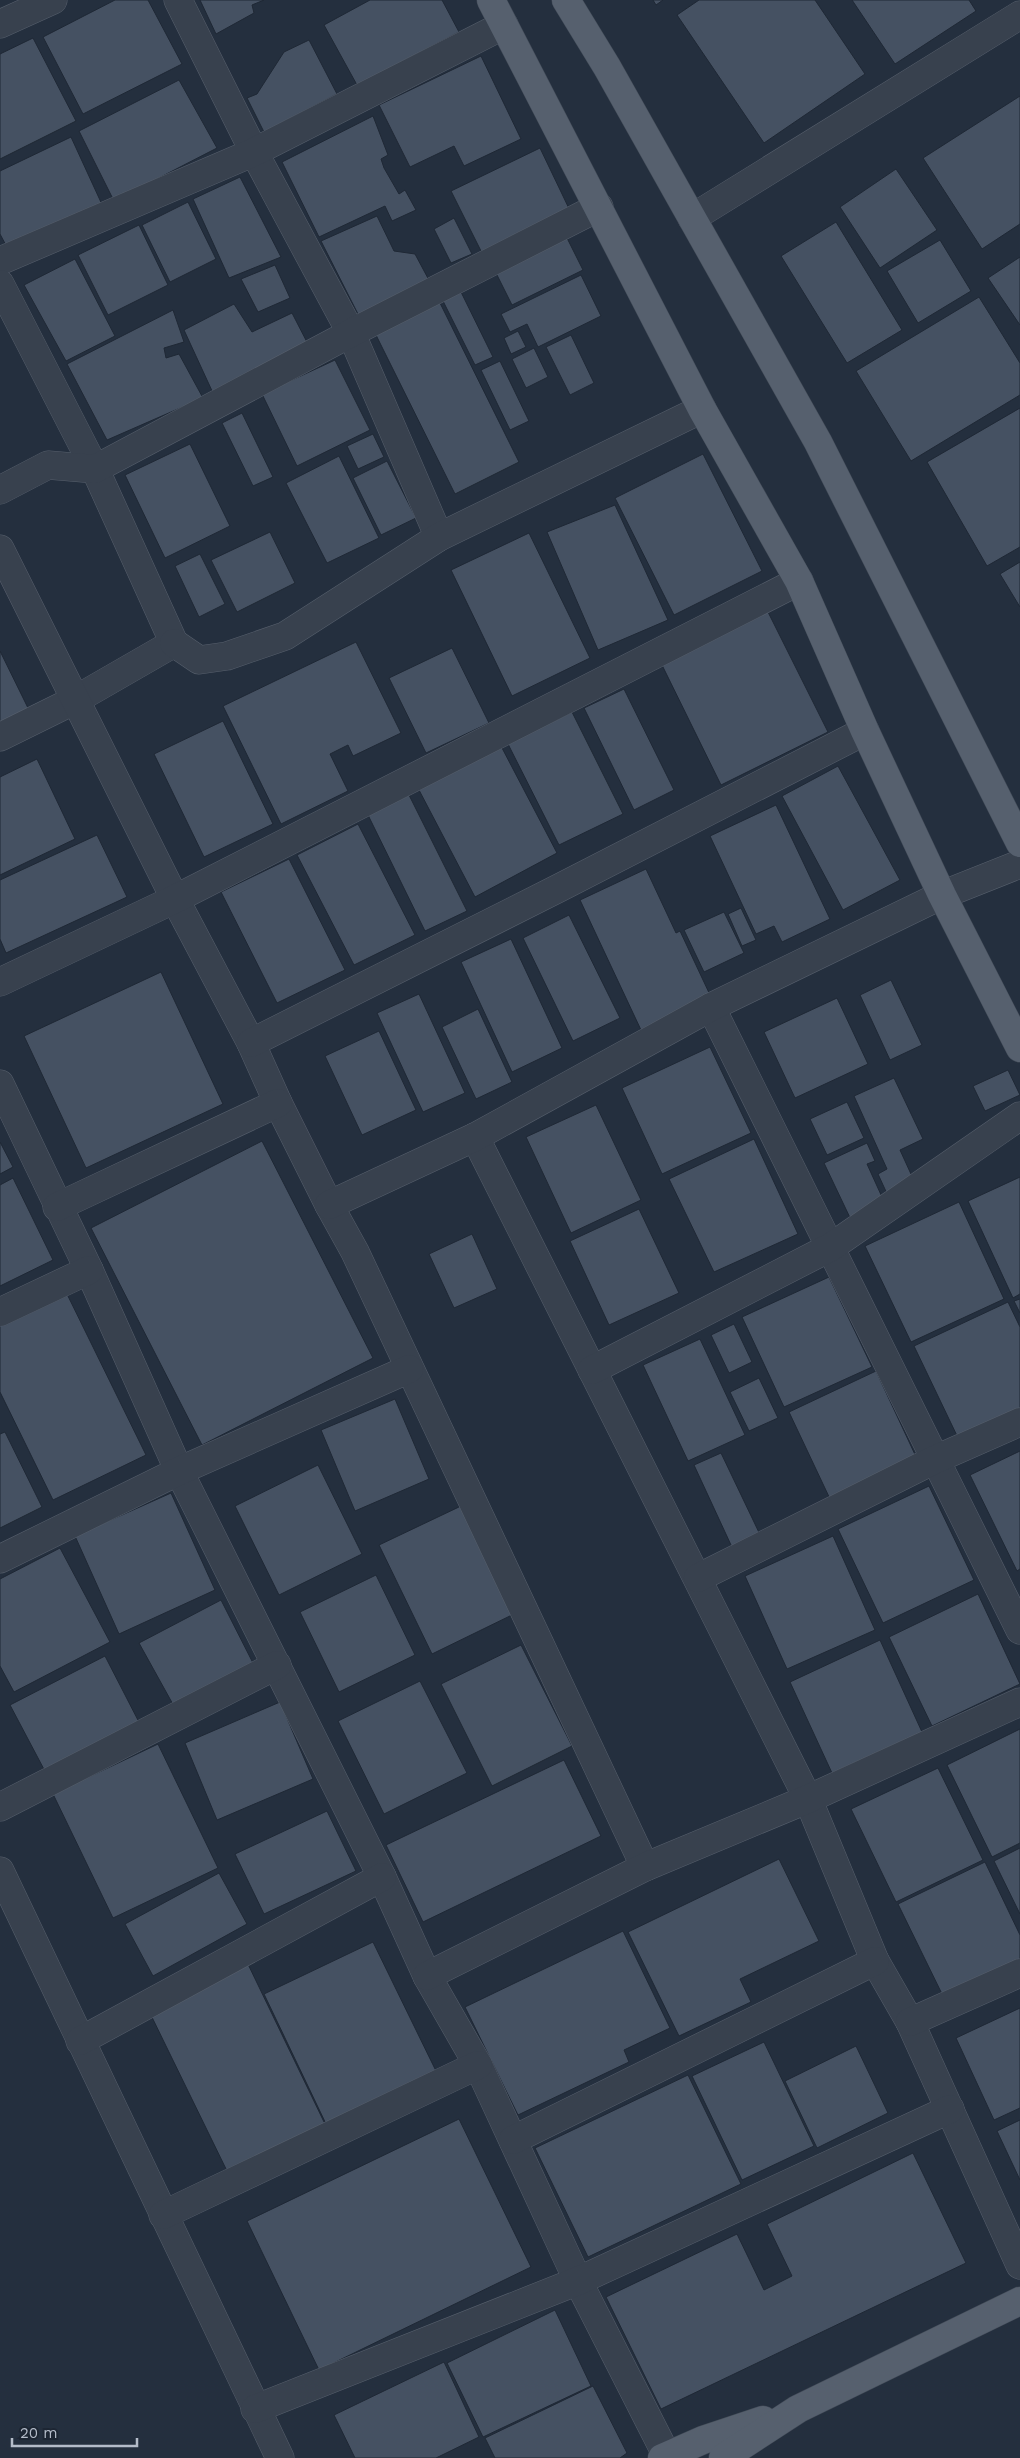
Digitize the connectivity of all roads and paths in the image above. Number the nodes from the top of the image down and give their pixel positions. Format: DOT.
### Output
graph roads {
  1 [pos="53,0"];
  2 [pos="178,0"];
  3 [pos="491,0"];
  4 [pos="566,0"];
  5 [pos="1020,15"];
  6 [pos="0,24"];
  7 [pos="504,25"];
  8 [pos="254,152"];
  9 [pos="598,207"];
  10 [pos="692,218"];
  11 [pos="0,261"];
  12 [pos="0,284"];
  13 [pos="351,333"];
  14 [pos="702,408"];
  15 [pos="96,469"];
  16 [pos="0,490"];
  17 [pos="439,537"];
  18 [pos="0,548"];
  19 [pos="799,581"];
  20 [pos="174,643"];
  21 [pos="75,700"];
  22 [pos="865,731"];
  23 [pos="0,737"];
  24 [pos="1020,843"];
  25 [pos="1020,864"];
  26 [pos="942,895"];
  27 [pos="175,899"];
  28 [pos="0,982"];
  29 [pos="711,1007"];
  30 [pos="251,1043"];
  31 [pos="1020,1048"];
  32 [pos="0,1084"];
  33 [pos="278,1103"];
  34 [pos="1020,1116"];
  35 [pos="475,1136"];
  36 [pos="329,1205"];
  37 [pos="57,1207"];
  38 [pos="831,1247"];
  39 [pos="88,1270"];
  40 [pos="0,1312"];
  41 [pos="409,1369"];
  42 [pos="592,1370"];
  43 [pos="1020,1422"];
  44 [pos="934,1460"];
  45 [pos="179,1471"];
  46 [pos="0,1559"];
  47 [pos="698,1578"];
  48 [pos="1020,1630"];
  49 [pos="277,1664"];
  50 [pos="1020,1702"];
  51 [pos="808,1799"];
  52 [pos="0,1808"];
  53 [pos="645,1867"];
  54 [pos="0,1871"];
  55 [pos="382,1877"];
  56 [pos="875,1961"];
  57 [pos="1020,1973"];
  58 [pos="427,1976"];
  59 [pos="910,2022"];
  60 [pos="80,2041"];
  61 [pos="478,2064"];
  62 [pos="950,2109"];
  63 [pos="513,2140"];
  64 [pos="163,2215"];
  65 [pos="1020,2264"];
  66 [pos="578,2281"];
  67 [pos="1020,2301"];
  68 [pos="255,2409"];
  69 [pos="798,2409"];
  70 [pos="664,2457"];
  71 [pos="280,2458"];
  72 [pos="723,2458"];
  1 -- 6 [label="street"];
  2 -- 8 [label="street"];
  3 -- 7 [label="main road"];
  4 -- 10 [label="main road"];
  5 -- 10 [label="street"];
  7 -- 8 [label="street"];
  7 -- 9 [label="main road"];
  8 -- 11 [label="street"];
  8 -- 13 [label="street"];
  9 -- 13 [label="street"];
  9 -- 14 [label="main road"];
  10 -- 24 [label="main road"];
  12 -- 15 [label="street"];
  13 -- 15 [label="street"];
  13 -- 17 [label="street"];
  14 -- 17 [label="street"];
  14 -- 19 [label="main road"];
  15 -- 16 [label="street"];
  15 -- 20 [label="street"];
  17 -- 20 [label="street"];
  18 -- 21 [label="street"];
  19 -- 22 [label="main road"];
  19 -- 27 [label="street"];
  20 -- 21 [label="street"];
  21 -- 23 [label="street"];
  21 -- 27 [label="street"];
  22 -- 26 [label="main road"];
  22 -- 30 [label="street"];
  25 -- 26 [label="street"];
  26 -- 29 [label="street"];
  26 -- 31 [label="main road"];
  27 -- 28 [label="street"];
  27 -- 30 [label="street"];
  29 -- 35 [label="street"];
  29 -- 38 [label="street"];
  30 -- 33 [label="street"];
  32 -- 37 [label="street"];
  33 -- 36 [label="street"];
  33 -- 37 [label="street"];
  34 -- 38 [label="street"];
  35 -- 36 [label="street"];
  35 -- 42 [label="street"];
  36 -- 41 [label="street"];
  37 -- 39 [label="street"];
  38 -- 42 [label="street"];
  38 -- 44 [label="street"];
  39 -- 40 [label="street"];
  39 -- 45 [label="street"];
  41 -- 45 [label="street"];
  41 -- 53 [label="street"];
  42 -- 47 [label="street"];
  43 -- 44 [label="street"];
  44 -- 47 [label="street"];
  44 -- 48 [label="street"];
  45 -- 46 [label="street"];
  45 -- 49 [label="street"];
  47 -- 51 [label="street"];
  49 -- 52 [label="street"];
  49 -- 55 [label="street"];
  50 -- 51 [label="street"];
  51 -- 53 [label="street"];
  51 -- 56 [label="street"];
  53 -- 58 [label="street"];
  54 -- 60 [label="street"];
  55 -- 58 [label="street"];
  55 -- 60 [label="street"];
  56 -- 59 [label="street"];
  56 -- 63 [label="street"];
  57 -- 59 [label="street"];
  58 -- 61 [label="street"];
  59 -- 62 [label="street"];
  60 -- 64 [label="street"];
  61 -- 63 [label="street"];
  61 -- 64 [label="street"];
  62 -- 65 [label="street"];
  62 -- 66 [label="street"];
  63 -- 66 [label="street"];
  64 -- 68 [label="street"];
  66 -- 68 [label="street"];
  66 -- 70 [label="street"];
  67 -- 69 [label="main road"];
  68 -- 71 [label="street"];
  69 -- 70 [label="main road"];
  69 -- 72 [label="main road"];
}
